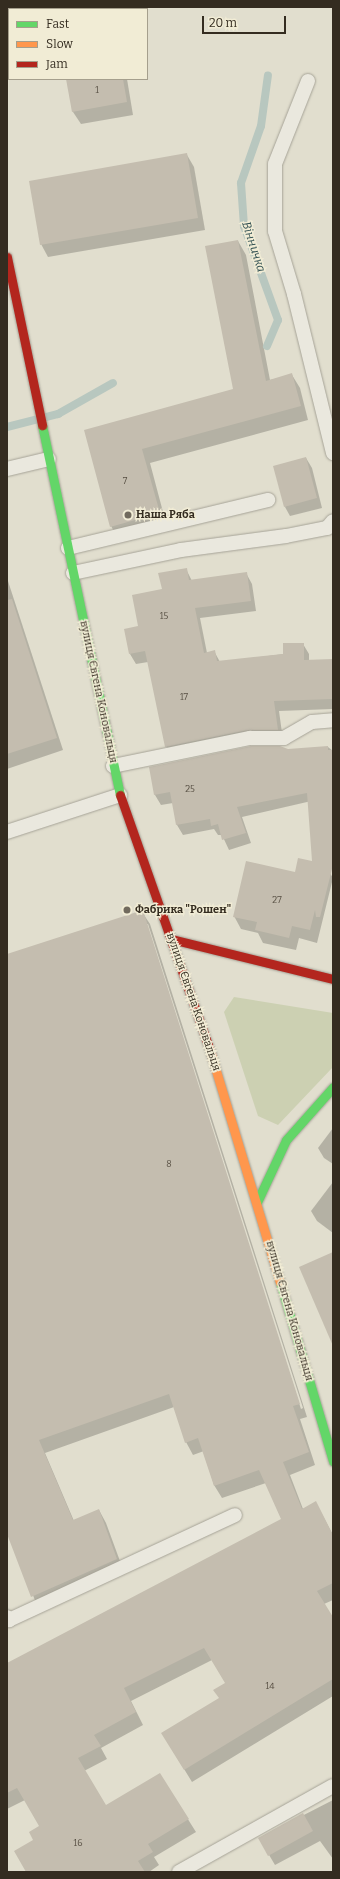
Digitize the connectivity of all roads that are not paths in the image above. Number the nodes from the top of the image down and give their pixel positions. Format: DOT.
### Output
graph roads {
  1 [pos="308,81"];
  2 [pos="7,257"];
  3 [pos="10,288"];
  4 [pos="333,453"];
  5 [pos="49,459"];
  6 [pos="7,469"];
  7 [pos="268,500"];
  8 [pos="333,521"];
  9 [pos="68,548"];
  10 [pos="74,573"];
  11 [pos="333,720"];
  12 [pos="113,766"];
  13 [pos="120,795"];
  14 [pos="7,832"];
  15 [pos="171,939"];
  16 [pos="333,979"];
  17 [pos="333,1087"];
  18 [pos="257,1202"];
  19 [pos="333,1461"];
  20 [pos="235,1514"];
  21 [pos="7,1617"];
  22 [pos="333,1786"];
  23 [pos="179,1872"];
  1 -- 4 [label="lane"];
  2 -- 3 [label="street, вулиця Євгена Коновальця"];
  3 -- 5 [label="street, вулиця Євгена Коновальця"];
  5 -- 6 [label="lane"];
  5 -- 9 [label="street, вулиця Євгена Коновальця"];
  7 -- 9 [label="lane"];
  8 -- 10 [label="lane"];
  9 -- 10 [label="street, вулиця Євгена Коновальця"];
  10 -- 12 [label="street, вулиця Євгена Коновальця"];
  11 -- 12 [label="lane"];
  12 -- 13 [label="street, вулиця Євгена Коновальця"];
  13 -- 14 [label="lane"];
  13 -- 15 [label="street, вулиця Євгена Коновальця"];
  15 -- 16 [label="street"];
  15 -- 18 [label="street, вулиця Євгена Коновальця"];
  17 -- 18 [label="street"];
  18 -- 19 [label="street, вулиця Євгена Коновальця"];
  20 -- 21 [label="lane"];
  22 -- 23 [label="lane"];
}
